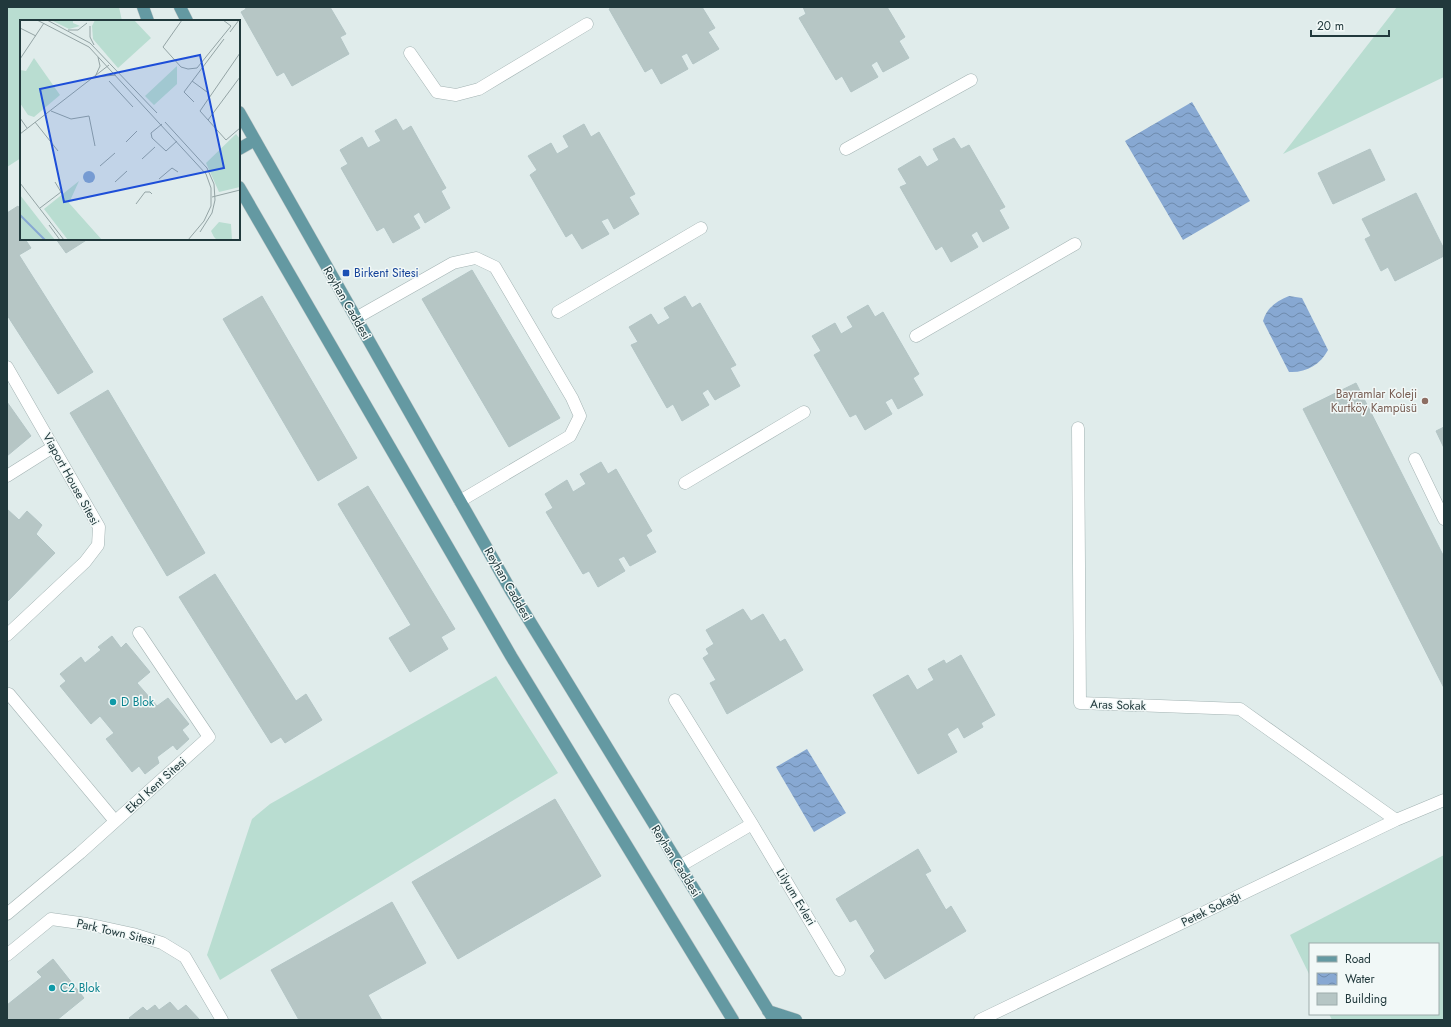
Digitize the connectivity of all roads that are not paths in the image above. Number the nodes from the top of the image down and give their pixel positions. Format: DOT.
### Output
graph roads {
  1 [pos="143,7"];
  2 [pos="180,7"];
  3 [pos="148,20"];
  4 [pos="186,20"];
  5 [pos="587,24"];
  6 [pos="410,53"];
  7 [pos="971,80"];
  8 [pos="240,114"];
  9 [pos="255,140"];
  10 [pos="240,148"];
  11 [pos="846,149"];
  12 [pos="240,189"];
  13 [pos="701,228"];
  14 [pos="1075,244"];
  15 [pos="558,312"];
  16 [pos="356,318"];
  17 [pos="916,336"];
  18 [pos="7,367"];
  19 [pos="804,412"];
  20 [pos="1078,428"];
  21 [pos="53,447"];
  22 [pos="1415,459"];
  23 [pos="7,476"];
  24 [pos="685,483"];
  25 [pos="460,501"];
  26 [pos="1444,519"];
  27 [pos="139,633"];
  28 [pos="7,635"];
  29 [pos="9,694"];
  30 [pos="675,700"];
  31 [pos="1444,800"];
  32 [pos="1396,820"];
  33 [pos="115,821"];
  34 [pos="752,824"];
  35 [pos="680,866"];
  36 [pos="7,914"];
  37 [pos="7,955"];
  38 [pos="840,970"];
  39 [pos="771,1015"];
  40 [pos="222,1020"];
  41 [pos="733,1020"];
  42 [pos="796,1020"];
  43 [pos="980,1020"];
  1 -- 3 [label="main road"];
  2 -- 4 [label="main road"];
  5 -- 6 [label="street"];
  7 -- 11 [label="street"];
  8 -- 9 [label="main road, Reyhan Caddesi"];
  9 -- 10 [label="main road"];
  9 -- 16 [label="main road, Reyhan Caddesi"];
  12 -- 41 [label="main road"];
  13 -- 15 [label="street"];
  14 -- 17 [label="street"];
  16 -- 25 [label="main road, Reyhan Caddesi"];
  16 -- 25 [label="street"];
  18 -- 21 [label="street, Viaport House Sitesi"];
  19 -- 24 [label="street"];
  20 -- 32 [label="street, Aras Sokak"];
  21 -- 23 [label="street"];
  21 -- 28 [label="street, Viaport House Sitesi"];
  22 -- 26 [label="street"];
  25 -- 35 [label="main road, Reyhan Caddesi"];
  27 -- 33 [label="street, Ekol Kent Sitesi"];
  29 -- 33 [label="street"];
  30 -- 34 [label="street, Lilyum Evleri"];
  31 -- 32 [label="street, Petek Sokağı"];
  32 -- 43 [label="street, Petek Sokağı"];
  33 -- 36 [label="street, Ekol Kent Sitesi"];
  34 -- 35 [label="street"];
  34 -- 38 [label="street, Lilyum Evleri"];
  35 -- 39 [label="main road, Reyhan Caddesi"];
  37 -- 40 [label="street, Park Town Sitesi"];
  39 -- 42 [label="main road"];
}
